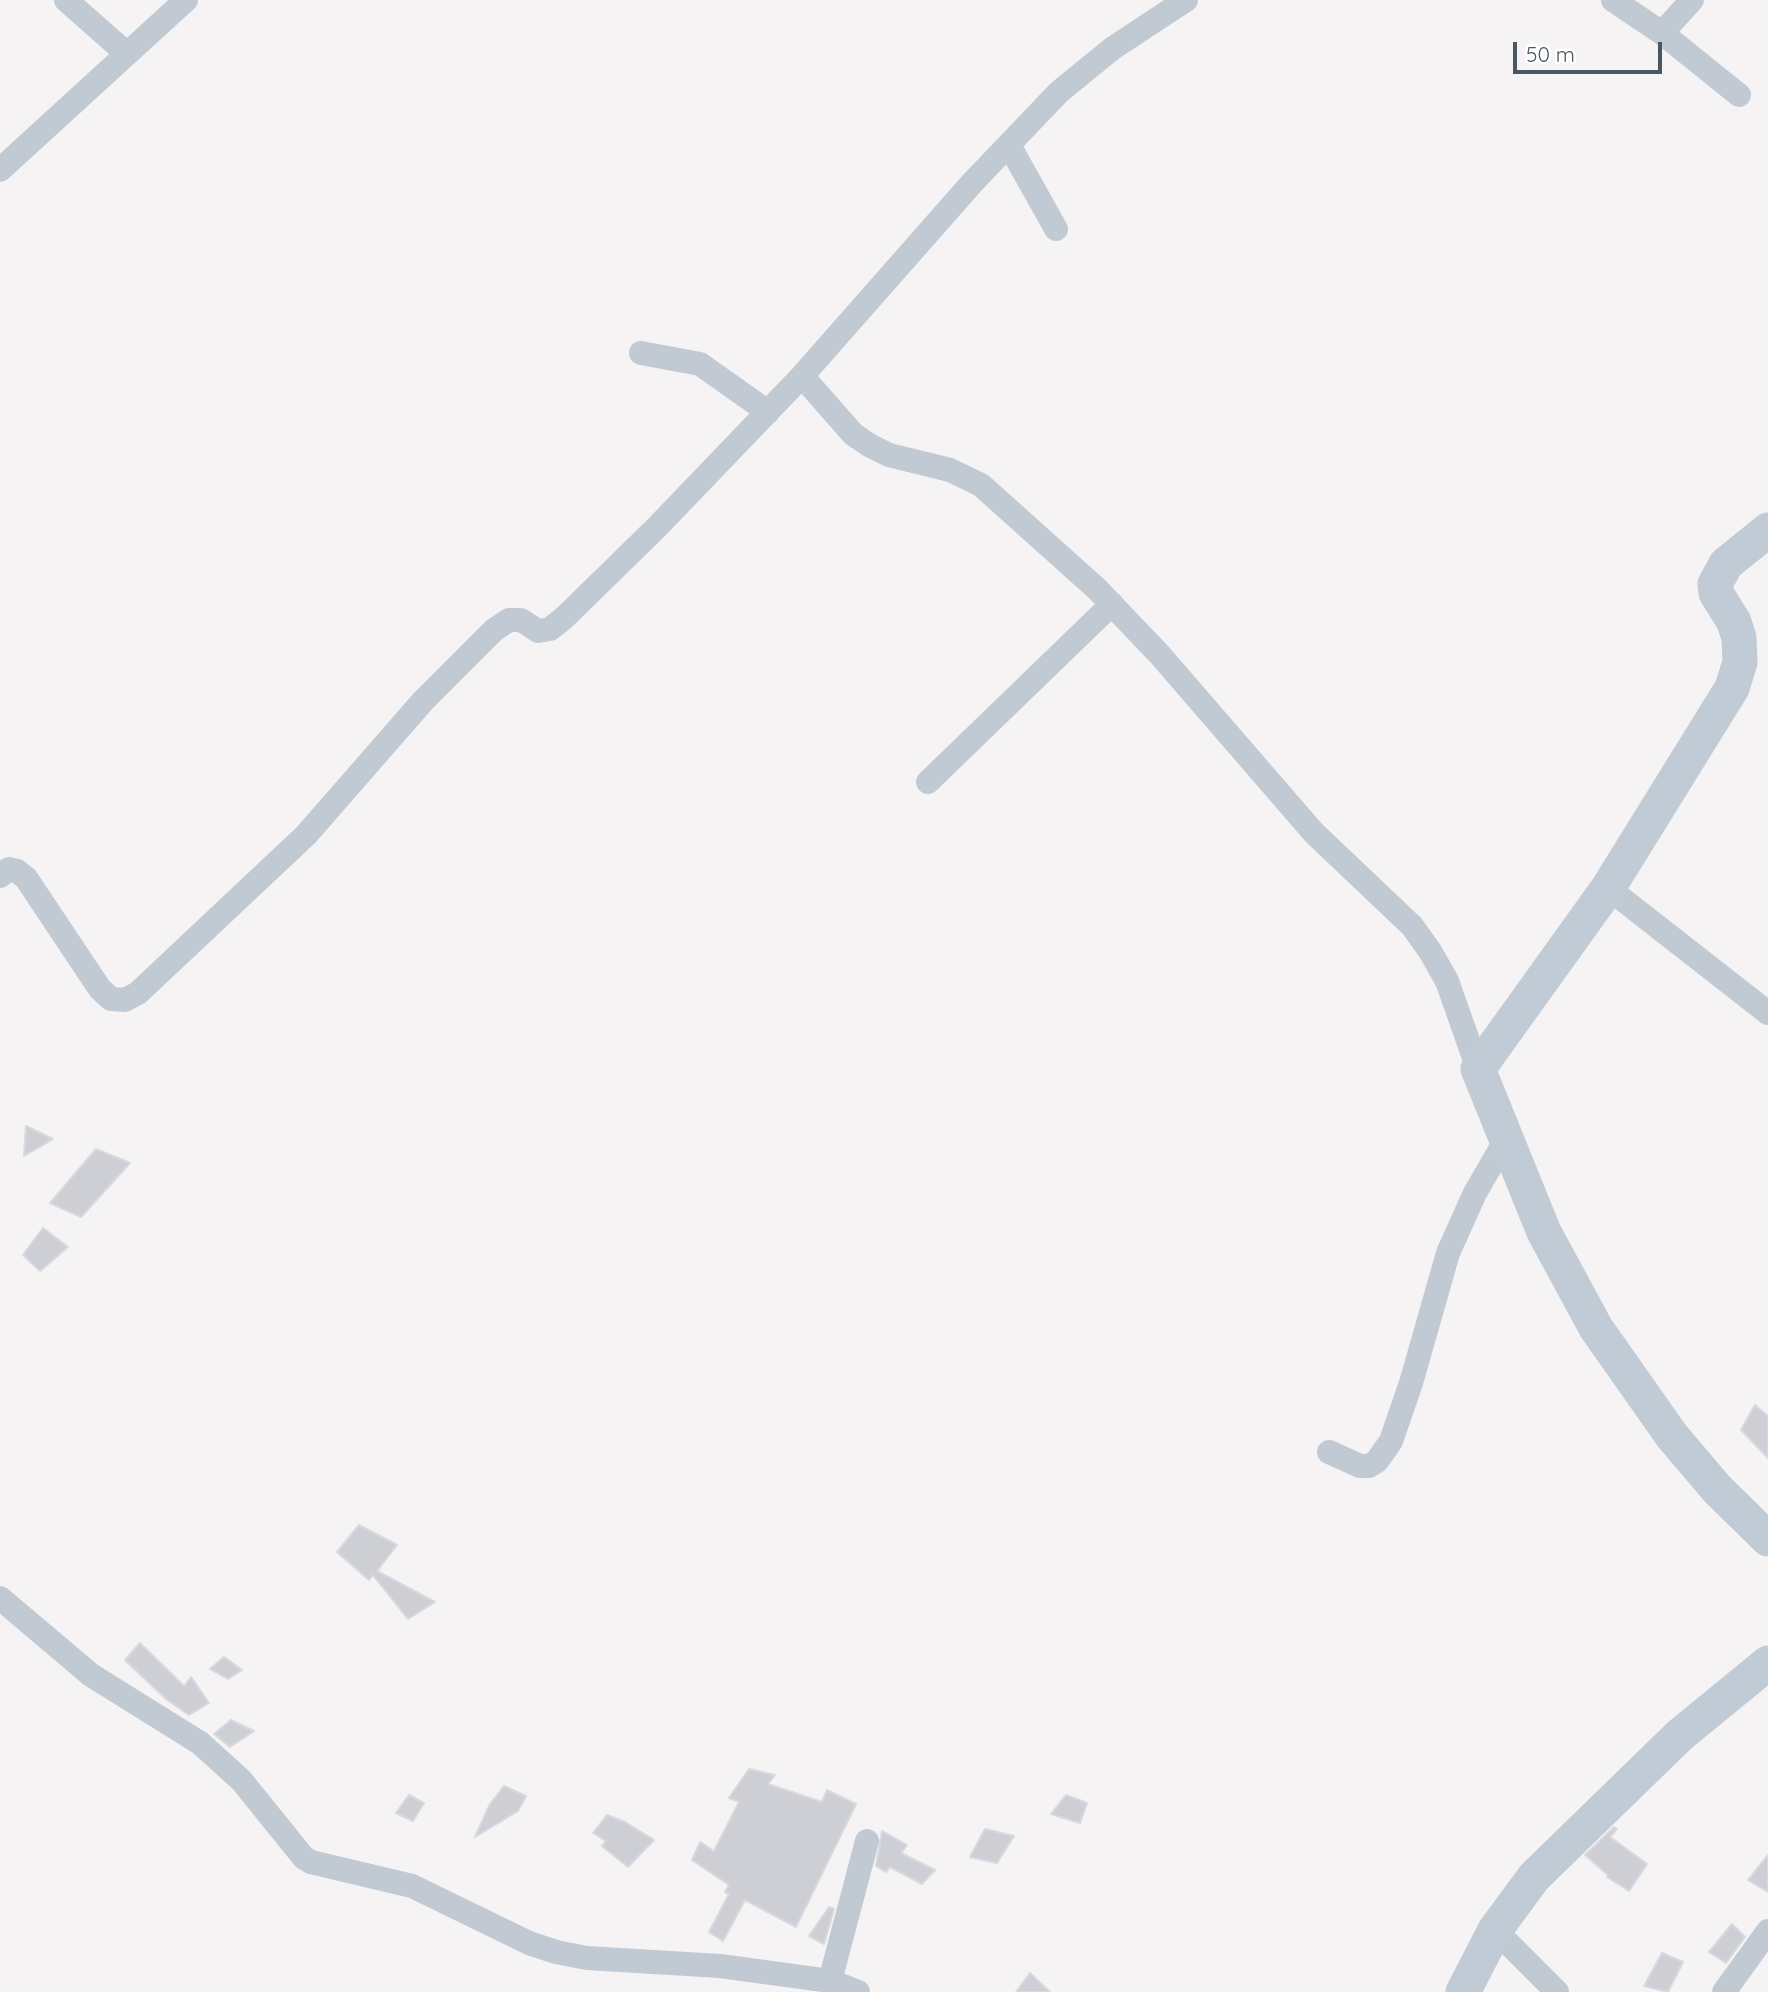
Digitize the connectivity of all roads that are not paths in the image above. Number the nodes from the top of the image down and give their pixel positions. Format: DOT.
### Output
graph roads {
  1 [pos="66,0"];
  2 [pos="186,0"];
  3 [pos="1185,0"];
  4 [pos="1613,0"];
  5 [pos="1692,0"];
  6 [pos="1662,33"];
  7 [pos="126,52"];
  8 [pos="1739,94"];
  9 [pos="1009,145"];
  10 [pos="0,170"];
  11 [pos="1056,229"];
  12 [pos="641,353"];
  13 [pos="802,376"];
  14 [pos="768,412"];
  15 [pos="1768,530"];
  16 [pos="1112,604"];
  17 [pos="928,782"];
  18 [pos="0,876"];
  19 [pos="1608,888"];
  20 [pos="1768,1013"];
  21 [pos="1478,1069"];
  22 [pos="1505,1141"];
  23 [pos="1329,1452"];
  24 [pos="1768,1539"];
  25 [pos="0,1598"];
  26 [pos="1768,1663"];
  27 [pos="867,1841"];
  28 [pos="1495,1930"];
  29 [pos="1768,1931"];
  30 [pos="830,1981"];
  31 [pos="858,1992"];
  32 [pos="1463,1992"];
  33 [pos="1557,1992"];
  34 [pos="1724,1992"];
  1 -- 7 [label="street"];
  2 -- 7 [label="street"];
  3 -- 9 [label="street"];
  4 -- 6 [label="street"];
  5 -- 6 [label="street"];
  6 -- 8 [label="street"];
  7 -- 10 [label="street"];
  9 -- 11 [label="street"];
  9 -- 13 [label="street"];
  12 -- 14 [label="street"];
  13 -- 14 [label="street"];
  13 -- 16 [label="street"];
  14 -- 18 [label="street"];
  15 -- 19 [label="street"];
  16 -- 17 [label="street"];
  16 -- 21 [label="street"];
  19 -- 20 [label="street"];
  19 -- 21 [label="street"];
  21 -- 22 [label="street"];
  22 -- 23 [label="street"];
  22 -- 24 [label="street"];
  25 -- 30 [label="street"];
  26 -- 28 [label="street"];
  27 -- 30 [label="street"];
  28 -- 32 [label="street"];
  28 -- 33 [label="street"];
  29 -- 34 [label="street"];
  30 -- 31 [label="street"];
}
